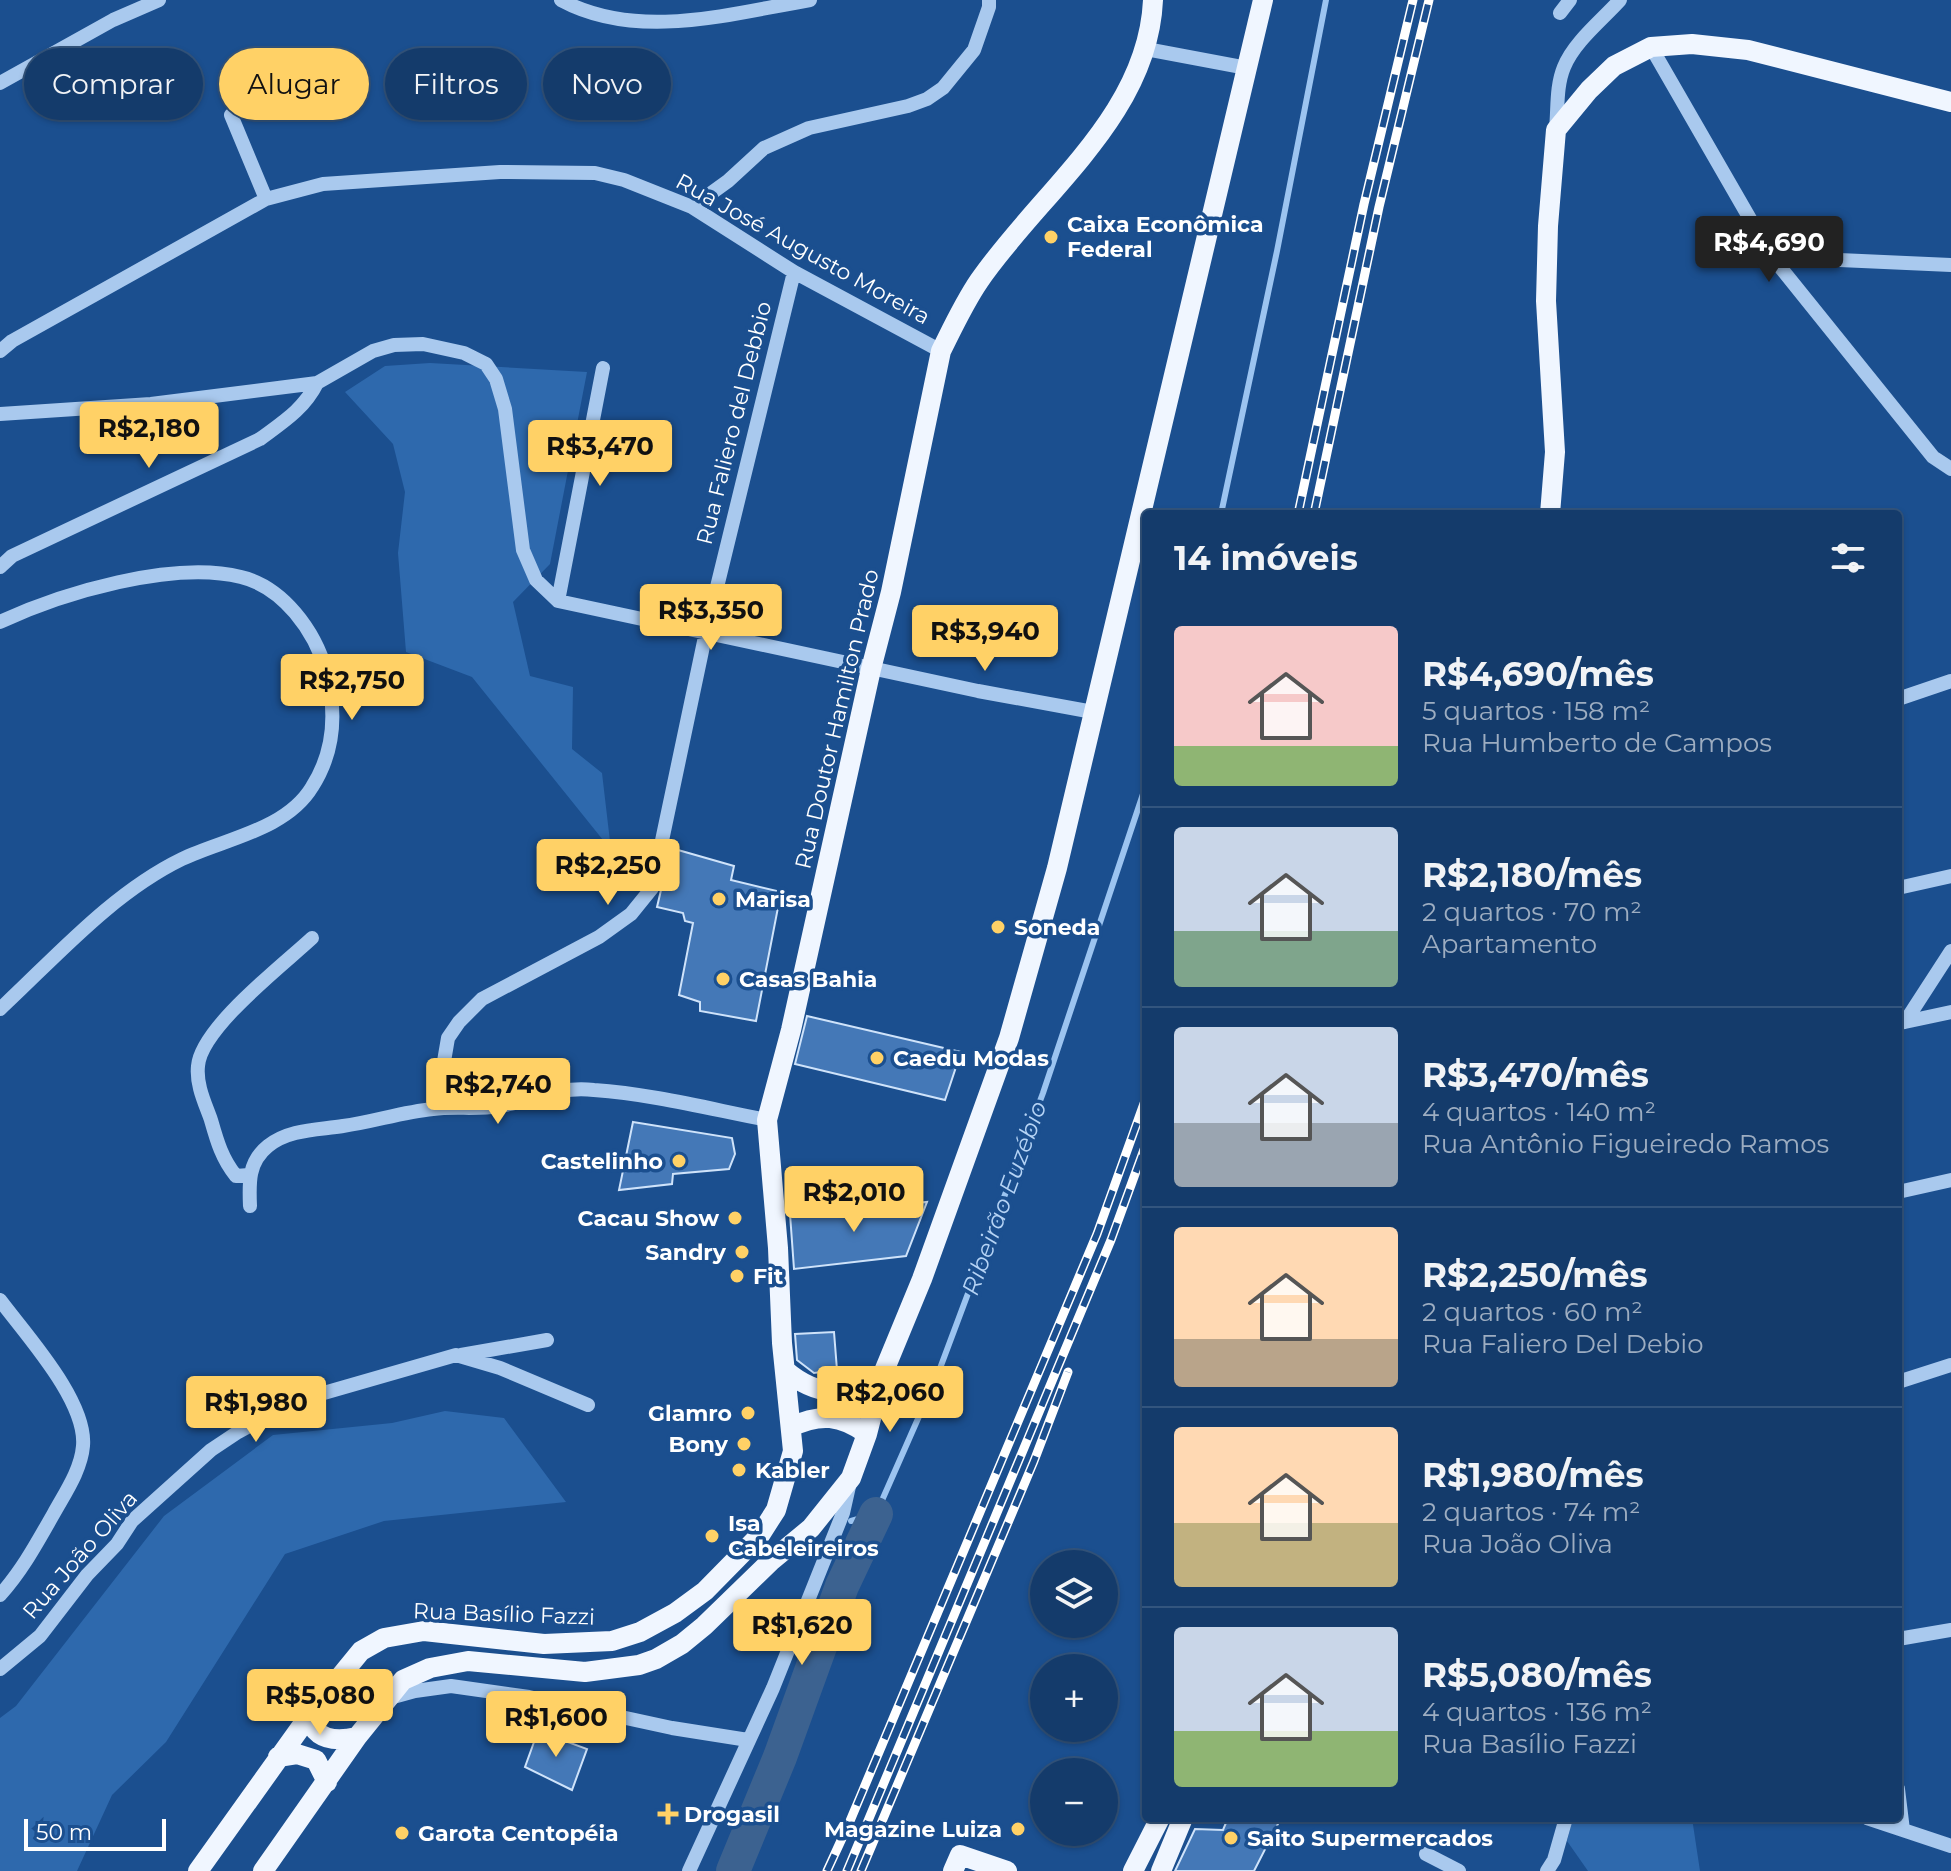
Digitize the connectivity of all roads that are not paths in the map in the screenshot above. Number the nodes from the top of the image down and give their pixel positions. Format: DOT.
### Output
graph roads {
  1 [pos="159,0"];
  2 [pos="561,0"];
  3 [pos="810,0"];
  4 [pos="989,0"];
  5 [pos="1153,0"];
  6 [pos="1263,0"];
  7 [pos="1570,0"];
  8 [pos="1620,0"];
  9 [pos="1560,13"];
  10 [pos="1651,47"];
  11 [pos="1146,49"];
  12 [pos="1247,68"];
  13 [pos="0,83"];
  14 [pos="1951,102"];
  15 [pos="233,120"];
  16 [pos="1556,130"];
  17 [pos="266,199"];
  18 [pos="692,207"];
  19 [pos="1772,257"];
  20 [pos="1951,265"];
  21 [pos="794,272"];
  22 [pos="6,340"];
  23 [pos="0,351"];
  24 [pos="941,351"];
  25 [pos="603,368"];
  26 [pos="317,383"];
  27 [pos="0,414"];
  28 [pos="1951,469"];
  29 [pos="1550,510"];
  30 [pos="0,567"];
  31 [pos="558,601"];
  32 [pos="0,622"];
  33 [pos="706,632"];
  34 [pos="871,669"];
  35 [pos="1951,681"];
  36 [pos="1902,698"];
  37 [pos="1093,712"];
  38 [pos="1951,876"];
  39 [pos="1902,887"];
  40 [pos="312,938"];
  41 [pos="1951,951"];
  42 [pos="0,1009"];
  43 [pos="1951,1012"];
  44 [pos="1902,1023"];
  45 [pos="436,1108"];
  46 [pos="767,1120"];
  47 [pos="249,1175"];
  48 [pos="1951,1180"];
  49 [pos="1902,1191"];
  50 [pos="250,1206"];
  51 [pos="0,1300"];
  52 [pos="547,1340"];
  53 [pos="456,1355"];
  54 [pos="1951,1365"];
  55 [pos="785,1370"];
  56 [pos="882,1376"];
  57 [pos="1902,1381"];
  58 [pos="588,1405"];
  59 [pos="791,1427"];
  60 [pos="867,1434"];
  61 [pos="851,1478"];
  62 [pos="776,1510"];
  63 [pos="0,1595"];
  64 [pos="1951,1630"];
  65 [pos="1902,1638"];
  66 [pos="0,1669"];
  67 [pos="384,1700"];
  68 [pos="308,1716"];
  69 [pos="357,1737"];
  70 [pos="748,1740"];
  71 [pos="278,1757"];
  72 [pos="327,1782"];
  73 [pos="1158,1822"];
  74 [pos="1181,1822"];
  75 [pos="1565,1822"];
  76 [pos="1879,1822"];
  77 [pos="1902,1822"];
  78 [pos="1903,1830"];
  79 [pos="1951,1846"];
  80 [pos="1426,1854"];
  81 [pos="956,1863"];
  82 [pos="198,1871"];
  83 [pos="263,1871"];
  84 [pos="689,1871"];
  85 [pos="1007,1871"];
  86 [pos="1133,1871"];
  87 [pos="1161,1871"];
  88 [pos="1459,1871"];
  89 [pos="1547,1871"];
  1 -- 13 [label="street"];
  2 -- 3 [label="street"];
  4 -- 18 [label="street"];
  5 -- 11 [label="main road, Rua Doutor Hamilton Prado"];
  6 -- 12 [label="main road"];
  7 -- 9 [label="street"];
  8 -- 16 [label="street"];
  10 -- 14 [label="main road"];
  10 -- 16 [label="main road"];
  10 -- 19 [label="street"];
  11 -- 12 [label="street"];
  11 -- 24 [label="main road, Rua Doutor Hamilton Prado"];
  12 -- 37 [label="main road"];
  15 -- 17 [label="street"];
  16 -- 29 [label="main road"];
  17 -- 18 [label="street, Rua José Augusto Moreira"];
  17 -- 22 [label="street, Rua José Augusto Moreira"];
  18 -- 21 [label="street, Rua José Augusto Moreira"];
  19 -- 20 [label="street"];
  19 -- 28 [label="street"];
  21 -- 24 [label="street, Rua José Augusto Moreira"];
  21 -- 33 [label="street, Rua Faliero del Debbio"];
  22 -- 23 [label="street, Rua José Augusto Moreira"];
  24 -- 34 [label="main road, Rua Doutor Hamilton Prado"];
  25 -- 31 [label="street"];
  26 -- 27 [label="street"];
  26 -- 30 [label="street"];
  26 -- 31 [label="street"];
  31 -- 33 [label="street"];
  32 -- 42 [label="street"];
  33 -- 34 [label="street"];
  33 -- 45 [label="street, Rua Faliero del Debbio"];
  34 -- 37 [label="street"];
  34 -- 46 [label="main road, Rua Doutor Hamilton Prado"];
  35 -- 36 [label="street"];
  37 -- 56 [label="main road"];
  38 -- 39 [label="street"];
  40 -- 47 [label="street"];
  41 -- 44 [label="street"];
  43 -- 44 [label="street"];
  45 -- 46 [label="street"];
  45 -- 47 [label="street"];
  46 -- 55 [label="main road, Rua Doutor Hamilton Prado"];
  47 -- 50 [label="street"];
  48 -- 49 [label="street"];
  51 -- 63 [label="street"];
  52 -- 53 [label="street, Rua João Oliva"];
  53 -- 58 [label="street"];
  53 -- 66 [label="street, Rua João Oliva"];
  54 -- 57 [label="street"];
  55 -- 56 [label="main road"];
  55 -- 59 [label="main road, Rua Doutor Hamilton Prado"];
  56 -- 60 [label="main road"];
  59 -- 60 [label="main road"];
  59 -- 62 [label="main road, Rua Doutor Hamilton Prado"];
  60 -- 61 [label="main road"];
  61 -- 67 [label="main road"];
  61 -- 70 [label="street"];
  62 -- 68 [label="main road, Rua Basílio Fazzi"];
  64 -- 65 [label="street"];
  67 -- 69 [label="main road"];
  67 -- 70 [label="street"];
  68 -- 69 [label="main road"];
  68 -- 71 [label="main road, Rua Basílio Fazzi"];
  69 -- 72 [label="main road"];
  70 -- 84 [label="street"];
  71 -- 72 [label="main road"];
  71 -- 82 [label="main road, Rua Basílio Fazzi"];
  72 -- 83 [label="main road"];
  73 -- 86 [label="main road"];
  74 -- 87 [label="main road"];
  75 -- 89 [label="street"];
  76 -- 78 [label="street"];
  77 -- 78 [label="street"];
  78 -- 79 [label="street"];
  80 -- 88 [label="street"];
  81 -- 85 [label="main road"];
}
